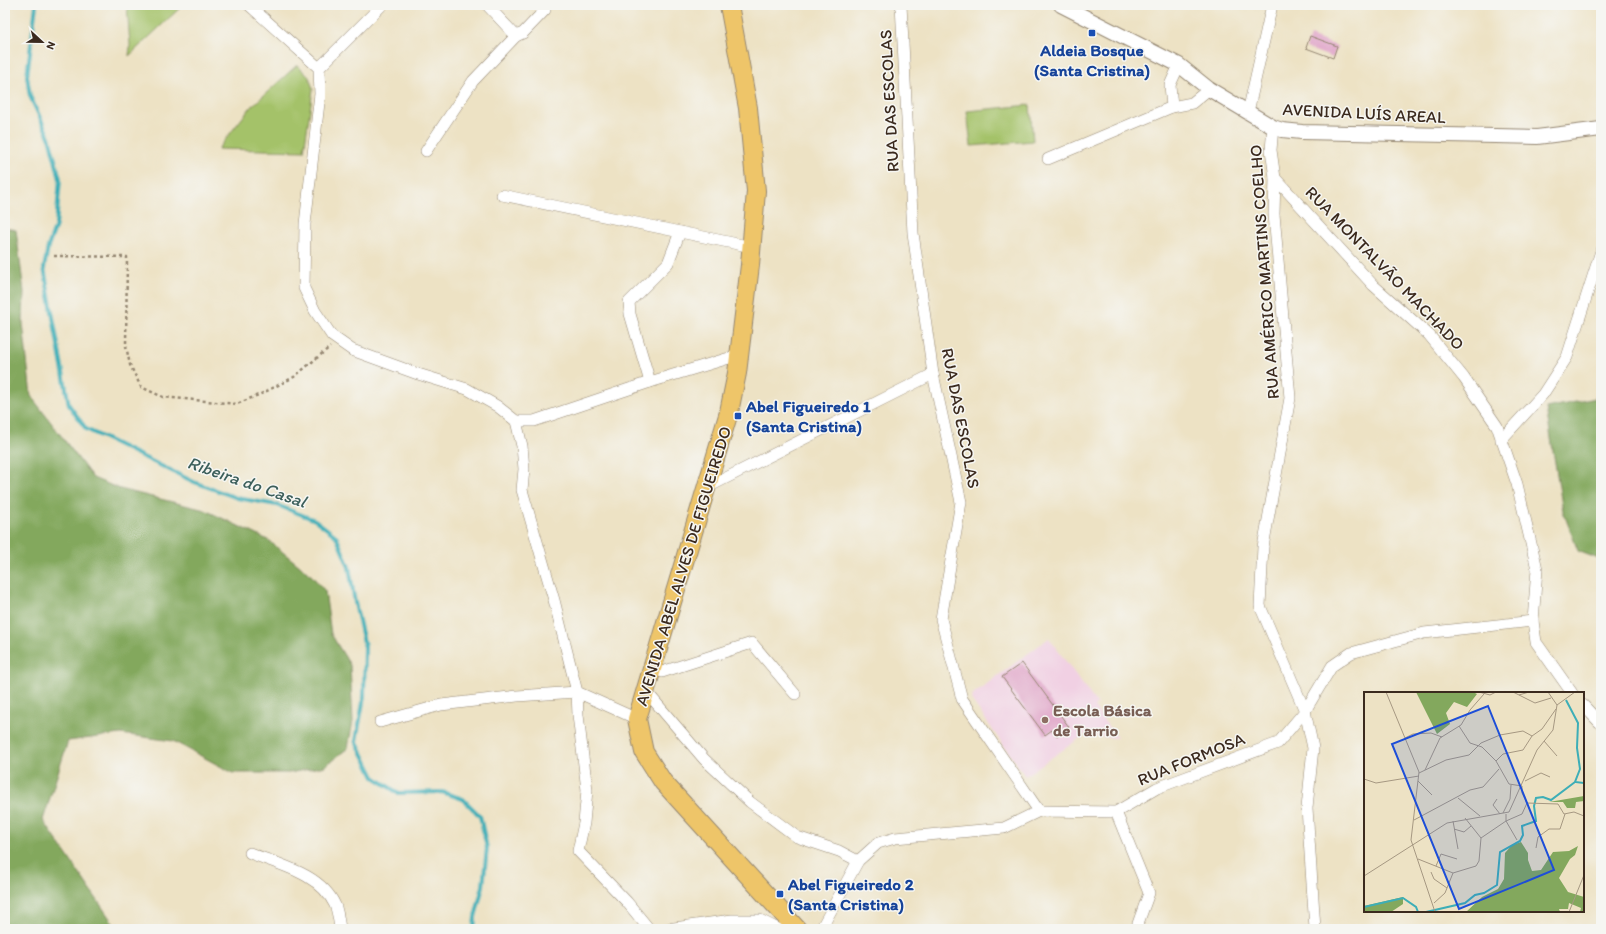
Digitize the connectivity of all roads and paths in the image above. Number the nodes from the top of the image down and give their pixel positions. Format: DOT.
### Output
graph roads {
  1 [pos="249,5"];
  2 [pos="382,5"];
  3 [pos="487,5"];
  4 [pos="729,5"];
  5 [pos="900,5"];
  6 [pos="1061,5"];
  7 [pos="1272,5"];
  8 [pos="545,10"];
  9 [pos="516,36"];
  10 [pos="1178,65"];
  11 [pos="319,68"];
  12 [pos="1209,89"];
  13 [pos="1172,107"];
  14 [pos="1248,112"];
  15 [pos="1273,127"];
  16 [pos="1601,129"];
  17 [pos="426,151"];
  18 [pos="1048,159"];
  19 [pos="1275,178"];
  20 [pos="502,195"];
  21 [pos="680,232"];
  22 [pos="752,247"];
  23 [pos="1601,251"];
  24 [pos="54,256"];
  25 [pos="338,340"];
  26 [pos="739,355"];
  27 [pos="933,374"];
  28 [pos="650,382"];
  29 [pos="516,421"];
  30 [pos="1501,440"];
  31 [pos="706,488"];
  32 [pos="1533,622"];
  33 [pos="652,668"];
  34 [pos="645,690"];
  35 [pos="577,692"];
  36 [pos="1571,692"];
  37 [pos="795,694"];
  38 [pos="1584,706"];
  39 [pos="1305,711"];
  40 [pos="637,719"];
  41 [pos="380,722"];
  42 [pos="1601,724"];
  43 [pos="1039,811"];
  44 [pos="1116,812"];
  45 [pos="250,853"];
  46 [pos="858,861"];
  47 [pos="340,929"];
  48 [pos="649,929"];
  49 [pos="667,929"];
  50 [pos="778,929"];
  51 [pos="796,929"];
  52 [pos="821,929"];
  53 [pos="1136,929"];
  54 [pos="1315,929"];
  1 -- 11 [label="street"];
  2 -- 11 [label="street"];
  3 -- 9 [label="street"];
  4 -- 22 [label="main road, AVENIDA ABEL ALVES DE FIGUEIREDO"];
  5 -- 27 [label="street, RUA DAS ESCOLAS"];
  6 -- 10 [label="street, AVENIDA LUÍS AREAL"];
  7 -- 14 [label="street"];
  8 -- 9 [label="street"];
  9 -- 17 [label="street"];
  10 -- 12 [label="street, AVENIDA LUÍS AREAL"];
  10 -- 13 [label="street"];
  11 -- 25 [label="street"];
  12 -- 13 [label="street"];
  12 -- 14 [label="street, AVENIDA LUÍS AREAL"];
  13 -- 18 [label="street"];
  14 -- 15 [label="street, AVENIDA LUÍS AREAL"];
  15 -- 16 [label="street, AVENIDA LUÍS AREAL"];
  15 -- 19 [label="street, RUA AMÉRICO MARTINS COELHO"];
  19 -- 30 [label="street, RUA MONTALVÃO MACHADO"];
  19 -- 39 [label="street, RUA AMÉRICO MARTINS COELHO"];
  20 -- 21 [label="street"];
  21 -- 22 [label="street"];
  21 -- 28 [label="street"];
  22 -- 26 [label="main road, AVENIDA ABEL ALVES DE FIGUEIREDO"];
  23 -- 30 [label="street"];
  24 -- 25 [label="path"];
  25 -- 29 [label="street"];
  26 -- 28 [label="street"];
  26 -- 31 [label="main road, AVENIDA ABEL ALVES DE FIGUEIREDO"];
  27 -- 31 [label="street"];
  27 -- 43 [label="street, RUA DAS ESCOLAS"];
  28 -- 29 [label="street"];
  29 -- 35 [label="street"];
  30 -- 32 [label="street, RUA MONTALVÃO MACHADO"];
  31 -- 33 [label="main road, AVENIDA ABEL ALVES DE FIGUEIREDO"];
  32 -- 36 [label="street, RUA MONTALVÃO MACHADO"];
  32 -- 39 [label="street, RUA FORMOSA"];
  33 -- 34 [label="main road, AVENIDA ABEL ALVES DE FIGUEIREDO"];
  33 -- 37 [label="street"];
  34 -- 40 [label="main road, AVENIDA ABEL ALVES DE FIGUEIREDO"];
  34 -- 46 [label="street"];
  35 -- 40 [label="street"];
  35 -- 41 [label="street"];
  35 -- 48 [label="street"];
  38 -- 42 [label="street"];
  39 -- 44 [label="street, RUA FORMOSA"];
  39 -- 54 [label="street, RUA AMÉRICO MARTINS COELHO"];
  40 -- 51 [label="main road, AVENIDA ABEL ALVES DE FIGUEIREDO"];
  43 -- 44 [label="street"];
  43 -- 46 [label="street"];
  44 -- 53 [label="street"];
  45 -- 47 [label="street"];
  46 -- 52 [label="street"];
  49 -- 50 [label="street"];
}
